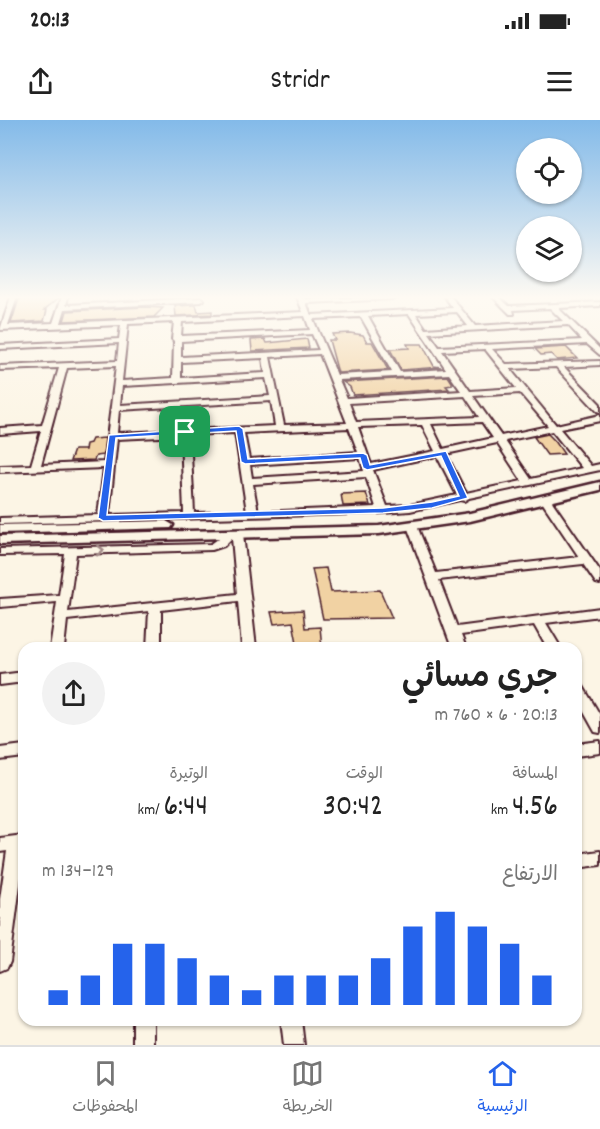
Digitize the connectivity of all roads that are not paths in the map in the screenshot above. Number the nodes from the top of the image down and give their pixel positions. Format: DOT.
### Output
graph roads {
  1 [pos="176,340"];
  2 [pos="318,340"];
  3 [pos="378,340"];
  4 [pos="430,340"];
  5 [pos="123,341"];
  6 [pos="589,342"];
  7 [pos="0,347"];
  8 [pos="487,347"];
  9 [pos="436,349"];
  10 [pos="323,352"];
  11 [pos="600,353"];
  12 [pos="266,355"];
  13 [pos="176,360"];
  14 [pos="121,363"];
  15 [pos="600,363"];
  16 [pos="64,365"];
  17 [pos="558,365"];
  18 [pos="0,368"];
  19 [pos="503,368"];
  20 [pos="451,371"];
  21 [pos="397,374"];
  22 [pos="270,375"];
  23 [pos="334,378"];
  24 [pos="177,380"];
  25 [pos="118,384"];
  26 [pos="522,390"];
  27 [pos="467,394"];
  28 [pos="274,398"];
  29 [pos="344,401"];
  30 [pos="115,408"];
  31 [pos="600,409"];
  32 [pos="484,418"];
  33 [pos="600,418"];
  34 [pos="425,422"];
  35 [pos="352,426"];
  36 [pos="280,427"];
  37 [pos="46,428"];
  38 [pos="239,429"];
  39 [pos="555,429"];
  40 [pos="0,431"];
  41 [pos="185,432"];
  42 [pos="112,436"];
  43 [pos="499,441"];
  44 [pos="443,453"];
  45 [pos="363,455"];
  46 [pos="245,462"];
  47 [pos="109,465"];
  48 [pos="600,467"];
  49 [pos="35,468"];
  50 [pos="0,469"];
  51 [pos="368,471"];
  52 [pos="594,474"];
  53 [pos="248,482"];
  54 [pos="529,483"];
  55 [pos="600,486"];
  56 [pos="464,498"];
  57 [pos="545,499"];
  58 [pos="383,510"];
  59 [pos="254,515"];
  60 [pos="189,516"];
  61 [pos="103,518"];
  62 [pos="294,519"];
  63 [pos="0,520"];
  64 [pos="207,524"];
  65 [pos="412,526"];
  66 [pos="123,531"];
  67 [pos="233,534"];
  68 [pos="197,535"];
  69 [pos="2,542"];
  70 [pos="71,550"];
  71 [pos="586,560"];
  72 [pos="432,577"];
  73 [pos="600,580"];
  74 [pos="244,597"];
  75 [pos="64,598"];
  76 [pos="0,603"];
  77 [pos="155,606"];
  78 [pos="600,612"];
  79 [pos="62,616"];
  80 [pos="538,621"];
  81 [pos="453,632"];
  82 [pos="58,642"];
  83 [pos="154,642"];
  84 [pos="248,642"];
  85 [pos="457,642"];
  86 [pos="550,642"];
  87 [pos="18,678"];
  88 [pos="0,680"];
  89 [pos="582,696"];
  90 [pos="600,728"];
  91 [pos="600,747"];
  92 [pos="582,749"];
  93 [pos="18,752"];
  94 [pos="0,754"];
  95 [pos="14,843"];
  96 [pos="600,858"];
  97 [pos="582,860"];
  98 [pos="0,962"];
  99 [pos="143,1026"];
  100 [pos="290,1026"];
  101 [pos="289,1044"];
  102 [pos="143,1045"];
  1 -- 13 [label="street"];
  2 -- 10 [label="street"];
  3 -- 21 [label="street"];
  4 -- 9 [label="street"];
  5 -- 7 [label="street"];
  5 -- 14 [label="street"];
  6 -- 8 [label="street"];
  6 -- 11 [label="street"];
  8 -- 9 [label="street"];
  8 -- 19 [label="street"];
  9 -- 20 [label="street"];
  10 -- 12 [label="street"];
  10 -- 23 [label="street"];
  12 -- 13 [label="street"];
  12 -- 22 [label="street"];
  13 -- 24 [label="street"];
  14 -- 16 [label="street"];
  14 -- 25 [label="street"];
  15 -- 17 [label="street"];
  16 -- 18 [label="street"];
  16 -- 37 [label="street"];
  17 -- 19 [label="street"];
  17 -- 31 [label="street"];
  19 -- 26 [label="street"];
  20 -- 21 [label="street"];
  20 -- 27 [label="street"];
  21 -- 23 [label="street"];
  22 -- 24 [label="street"];
  22 -- 28 [label="street"];
  23 -- 29 [label="street"];
  24 -- 25 [label="street"];
  25 -- 30 [label="street"];
  26 -- 27 [label="street"];
  26 -- 39 [label="street"];
  27 -- 29 [label="street"];
  27 -- 32 [label="street"];
  28 -- 30 [label="street"];
  28 -- 36 [label="street"];
  29 -- 35 [label="street"];
  30 -- 42 [label="street"];
  32 -- 34 [label="street"];
  32 -- 43 [label="street"];
  33 -- 39 [label="street"];
  34 -- 35 [label="street"];
  34 -- 44 [label="street"];
  35 -- 36 [label="street"];
  35 -- 45 [label="street"];
  36 -- 38 [label="street"];
  37 -- 40 [label="street"];
  37 -- 49 [label="street"];
  38 -- 41 [label="street"];
  38 -- 46 [label="street"];
  39 -- 43 [label="street"];
  39 -- 52 [label="street"];
  41 -- 42 [label="street"];
  41 -- 60 [label="street"];
  42 -- 47 [label="street"];
  43 -- 44 [label="street"];
  43 -- 54 [label="street"];
  44 -- 51 [label="street"];
  44 -- 56 [label="street"];
  45 -- 46 [label="street"];
  45 -- 51 [label="street"];
  46 -- 53 [label="street"];
  47 -- 49 [label="street"];
  47 -- 61 [label="street"];
  48 -- 52 [label="street"];
  49 -- 50 [label="street"];
  51 -- 53 [label="street"];
  51 -- 58 [label="street"];
  52 -- 54 [label="street"];
  52 -- 62 [label="street"];
  53 -- 59 [label="street"];
  54 -- 56 [label="street"];
  55 -- 57 [label="street"];
  56 -- 58 [label="street"];
  57 -- 65 [label="street"];
  57 -- 71 [label="street"];
  58 -- 62 [label="street"];
  59 -- 60 [label="street"];
  59 -- 62 [label="street"];
  60 -- 61 [label="street"];
  61 -- 63 [label="street"];
  62 -- 64 [label="street"];
  64 -- 66 [label="street"];
  64 -- 68 [label="street"];
  65 -- 67 [label="street"];
  65 -- 72 [label="street"];
  66 -- 68 [label="street"];
  66 -- 69 [label="street"];
  67 -- 68 [label="street"];
  70 -- 67 [label="street, one-way"];
  67 -- 74 [label="street"];
  69 -- 70 [label="street"];
  70 -- 75 [label="street"];
  71 -- 72 [label="street"];
  71 -- 73 [label="street"];
  72 -- 81 [label="street"];
  74 -- 77 [label="street"];
  74 -- 84 [label="street"];
  75 -- 76 [label="street"];
  75 -- 79 [label="street"];
  77 -- 79 [label="street"];
  77 -- 83 [label="street"];
  78 -- 80 [label="street"];
  79 -- 82 [label="street"];
  80 -- 81 [label="street"];
  80 -- 86 [label="street"];
  81 -- 85 [label="street"];
  87 -- 88 [label="street"];
  89 -- 90 [label="street"];
  91 -- 92 [label="street"];
  93 -- 94 [label="street"];
  95 -- 98 [label="street"];
  96 -- 97 [label="street"];
  99 -- 102 [label="street"];
  100 -- 101 [label="street"];
}
